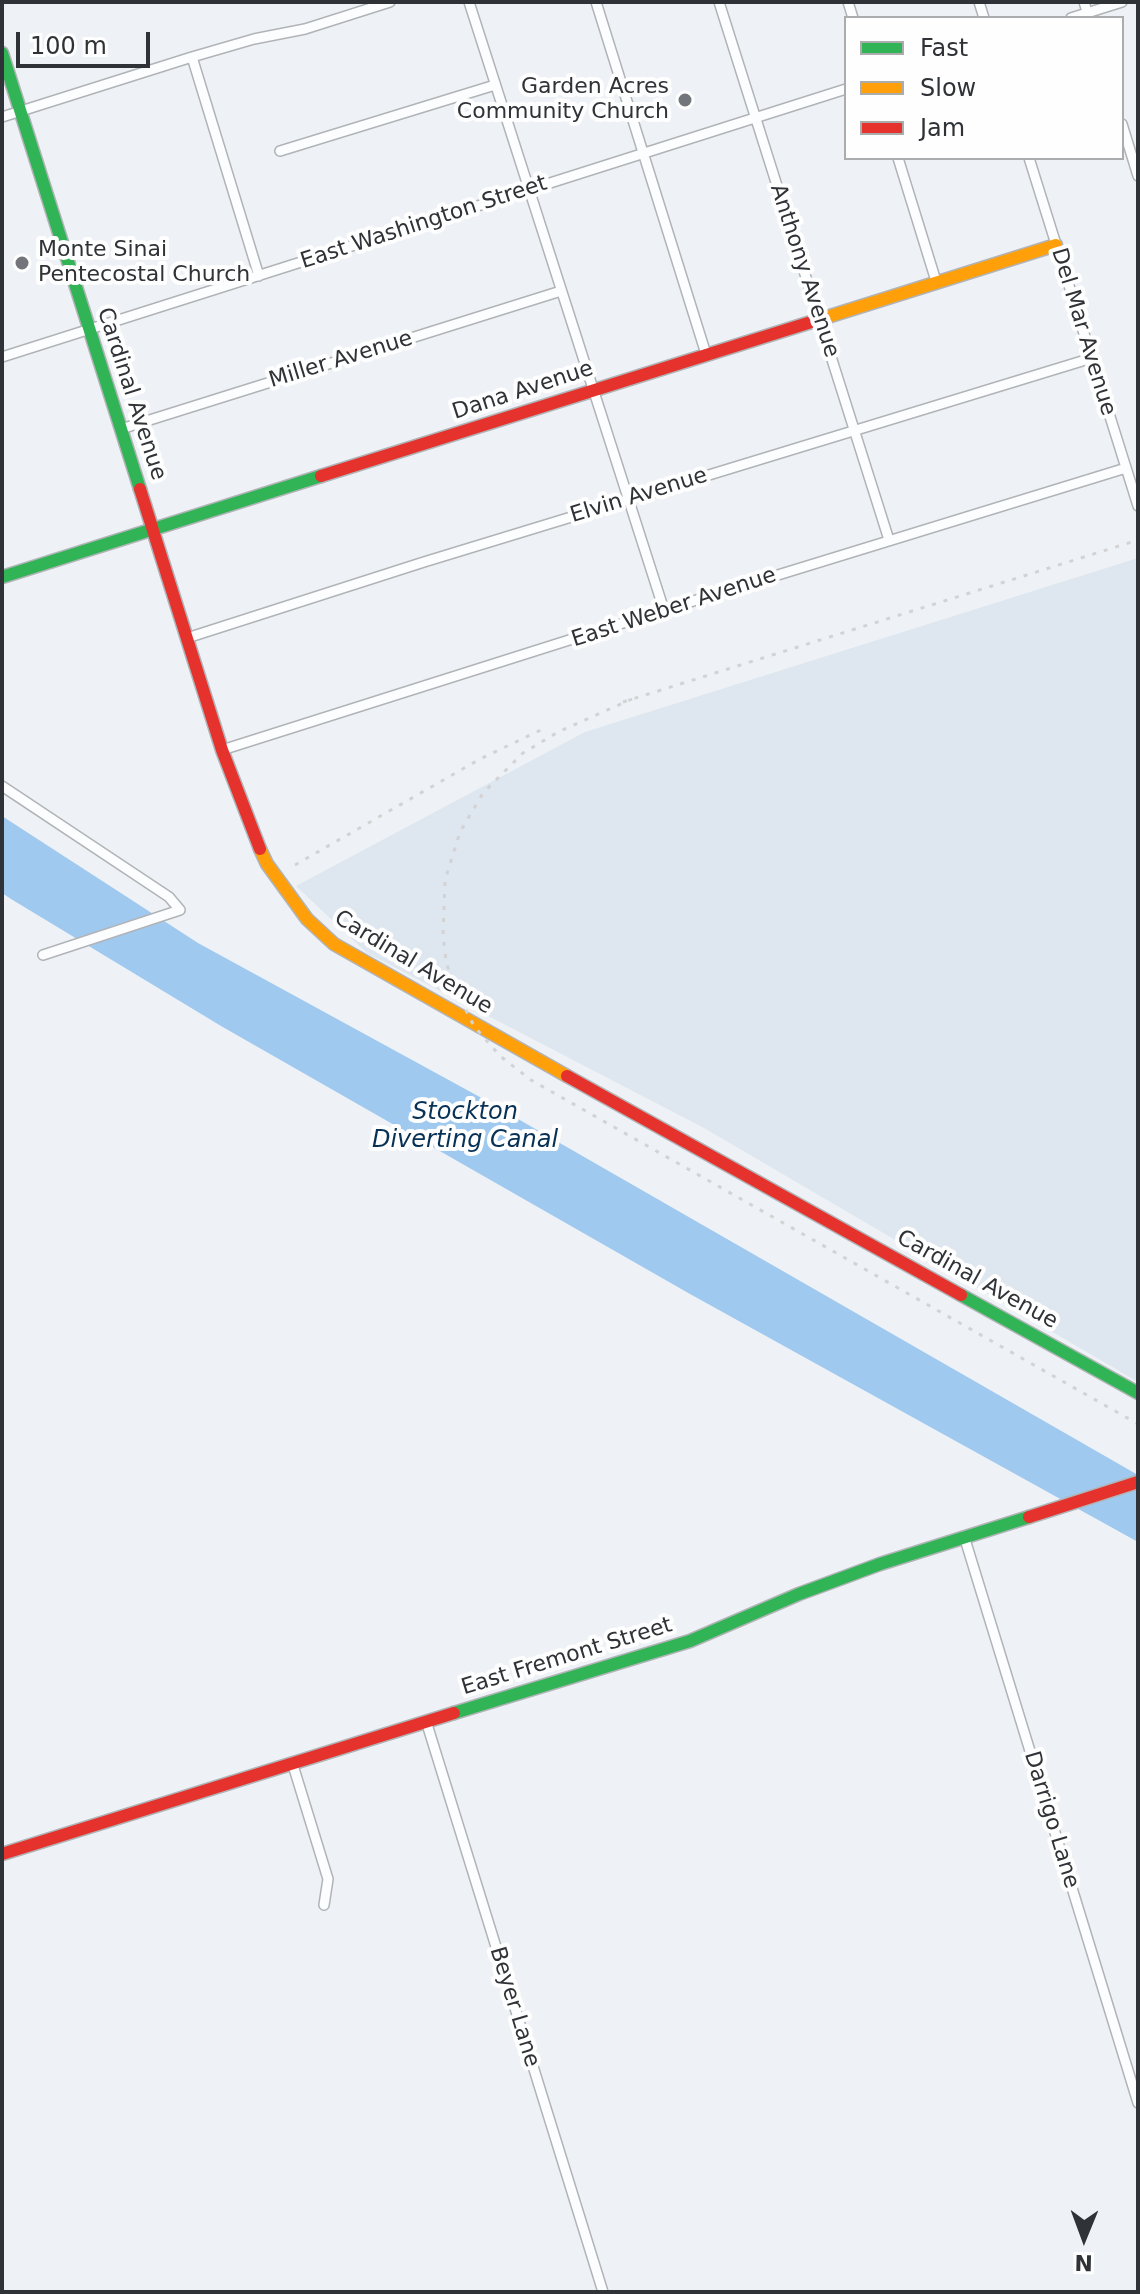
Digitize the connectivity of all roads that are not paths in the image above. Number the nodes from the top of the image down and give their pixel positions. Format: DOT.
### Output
graph roads {
  1 [pos="390,2"];
  2 [pos="469,2"];
  3 [pos="596,2"];
  4 [pos="719,2"];
  5 [pos="1084,2"];
  6 [pos="1122,2"];
  7 [pos="1088,15"];
  8 [pos="2,53"];
  9 [pos="192,57"];
  10 [pos="495,85"];
  11 [pos="844,90"];
  12 [pos="20,110"];
  13 [pos="2,117"];
  14 [pos="755,118"];
  15 [pos="1124,130"];
  16 [pos="280,151"];
  17 [pos="642,154"];
  18 [pos="899,160"];
  19 [pos="1030,160"];
  20 [pos="1138,176"];
  21 [pos="529,190"];
  22 [pos="1056,245"];
  23 [pos="259,276"];
  24 [pos="936,281"];
  25 [pos="561,291"];
  26 [pos="819,319"];
  27 [pos="90,329"];
  28 [pos="706,354"];
  29 [pos="2,357"];
  30 [pos="1092,358"];
  31 [pos="592,390"];
  32 [pos="121,429"];
  33 [pos="854,431"];
  34 [pos="1126,468"];
  35 [pos="628,499"];
  36 [pos="1138,506"];
  37 [pos="153,530"];
  38 [pos="889,540"];
  39 [pos="2,577"];
  40 [pos="664,610"];
  41 [pos="187,638"];
  42 [pos="222,750"];
  43 [pos="2,786"];
  44 [pos="43,955"];
  45 [pos="1138,1393"];
  46 [pos="1138,1482"];
  47 [pos="964,1536"];
  48 [pos="426,1721"];
  49 [pos="292,1762"];
  50 [pos="2,1854"];
  51 [pos="324,1905"];
  52 [pos="1138,2103"];
  53 [pos="603,2292"];
  1 -- 9 [label="street"];
  2 -- 10 [label="street"];
  3 -- 17 [label="street"];
  4 -- 14 [label="street, Anthony Avenue"];
  5 -- 7 [label="street"];
  6 -- 7 [label="street"];
  8 -- 12 [label="street, Cardinal Avenue"];
  9 -- 12 [label="street"];
  9 -- 23 [label="street"];
  10 -- 16 [label="street"];
  10 -- 21 [label="street"];
  11 -- 14 [label="street, East Washington Street"];
  12 -- 13 [label="street"];
  12 -- 27 [label="street, Cardinal Avenue"];
  14 -- 17 [label="street, East Washington Street"];
  14 -- 26 [label="street, Anthony Avenue"];
  15 -- 20 [label="street"];
  17 -- 21 [label="street, East Washington Street"];
  17 -- 28 [label="street"];
  18 -- 24 [label="street"];
  19 -- 22 [label="street, Del Mar Avenue"];
  21 -- 23 [label="street, East Washington Street"];
  21 -- 25 [label="street"];
  22 -- 24 [label="street, Dana Avenue"];
  22 -- 30 [label="street, Del Mar Avenue"];
  23 -- 27 [label="street, East Washington Street"];
  24 -- 26 [label="street, Dana Avenue"];
  25 -- 31 [label="street"];
  25 -- 32 [label="street, Miller Avenue"];
  26 -- 28 [label="street, Dana Avenue"];
  26 -- 33 [label="street, Anthony Avenue"];
  27 -- 29 [label="street, East Washington Street"];
  27 -- 32 [label="street, Cardinal Avenue"];
  28 -- 31 [label="street, Dana Avenue"];
  30 -- 33 [label="street, Elvin Avenue"];
  30 -- 34 [label="street, Del Mar Avenue"];
  31 -- 35 [label="street"];
  31 -- 37 [label="street, Dana Avenue"];
  32 -- 37 [label="street, Cardinal Avenue"];
  33 -- 35 [label="street, Elvin Avenue"];
  33 -- 38 [label="street, Anthony Avenue"];
  34 -- 36 [label="street, Del Mar Avenue"];
  34 -- 38 [label="street, East Weber Avenue"];
  35 -- 40 [label="street"];
  35 -- 41 [label="street, Elvin Avenue"];
  37 -- 39 [label="street, Dana Avenue"];
  37 -- 41 [label="street, Cardinal Avenue"];
  38 -- 40 [label="street, East Weber Avenue"];
  40 -- 42 [label="street, East Weber Avenue"];
  41 -- 42 [label="street, Cardinal Avenue"];
  42 -- 45 [label="street, Cardinal Avenue"];
  43 -- 44 [label="street"];
  46 -- 47 [label="street, East Fremont Street"];
  47 -- 48 [label="street, East Fremont Street"];
  47 -- 52 [label="street, Darrigo Lane"];
  48 -- 49 [label="street, East Fremont Street"];
  48 -- 53 [label="street, Beyer Lane"];
  49 -- 50 [label="street, East Fremont Street"];
  49 -- 51 [label="street"];
}
